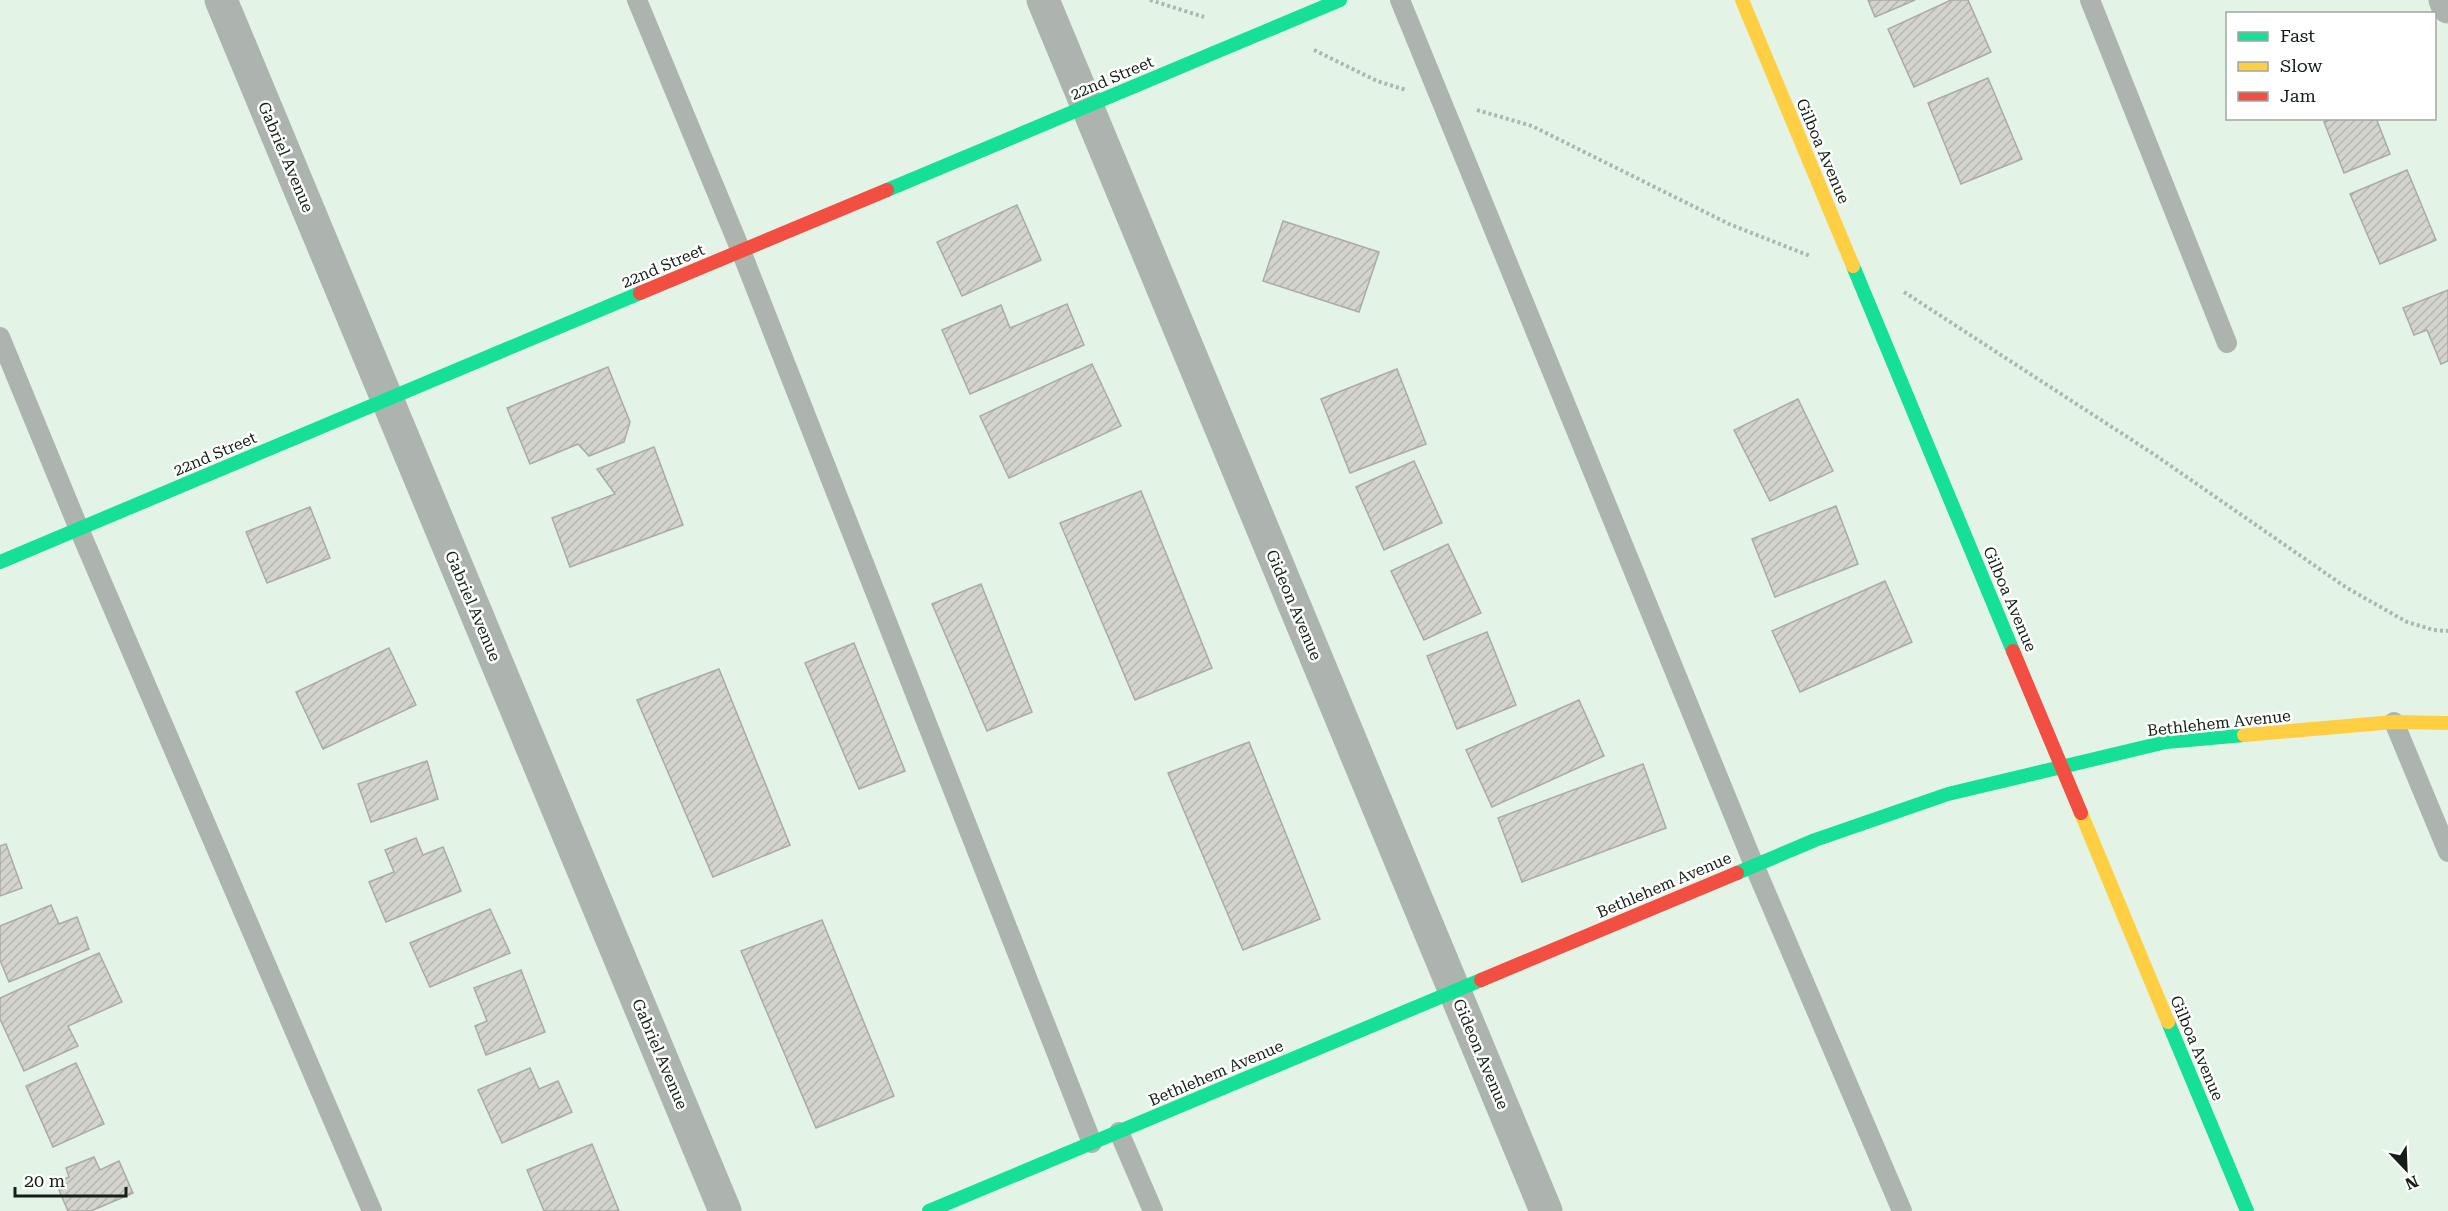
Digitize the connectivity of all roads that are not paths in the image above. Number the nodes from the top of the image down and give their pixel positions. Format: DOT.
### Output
graph roads {
  1 [pos="221,0"];
  2 [pos="637,0"];
  3 [pos="1043,0"];
  4 [pos="1340,0"];
  5 [pos="1400,0"];
  6 [pos="1742,0"];
  7 [pos="2090,0"];
  8 [pos="2445,0"];
  9 [pos="2448,7"];
  10 [pos="1087,106"];
  11 [pos="741,251"];
  12 [pos="0,337"];
  13 [pos="2227,343"];
  14 [pos="387,399"];
  15 [pos="79,529"];
  16 [pos="0,562"];
  17 [pos="2394,722"];
  18 [pos="2448,723"];
  19 [pos="2062,766"];
  20 [pos="2448,852"];
  21 [pos="1754,865"];
  22 [pos="1455,991"];
  23 [pos="1119,1132"];
  24 [pos="1092,1143"];
  25 [pos="372,1211"];
  26 [pos="725,1211"];
  27 [pos="929,1211"];
  28 [pos="1153,1211"];
  29 [pos="1546,1211"];
  30 [pos="1902,1211"];
  31 [pos="2247,1211"];
  1 -- 14 [label="street, Gabriel Avenue"];
  2 -- 11 [label="lane"];
  3 -- 10 [label="street, Gideon Avenue"];
  4 -- 10 [label="street, 22nd Street"];
  5 -- 21 [label="lane"];
  6 -- 19 [label="street, Gilboa Avenue"];
  7 -- 13 [label="lane"];
  8 -- 9 [label="street"];
  10 -- 11 [label="street, 22nd Street"];
  10 -- 22 [label="street, Gideon Avenue"];
  11 -- 14 [label="street, 22nd Street"];
  11 -- 24 [label="lane"];
  12 -- 15 [label="lane"];
  14 -- 15 [label="street, 22nd Street"];
  14 -- 26 [label="street, Gabriel Avenue"];
  15 -- 16 [label="street, 22nd Street"];
  15 -- 25 [label="lane"];
  17 -- 18 [label="street, Bethlehem Avenue"];
  17 -- 19 [label="street, Bethlehem Avenue"];
  17 -- 20 [label="lane"];
  19 -- 21 [label="street, Bethlehem Avenue"];
  19 -- 31 [label="street, Gilboa Avenue"];
  21 -- 22 [label="street, Bethlehem Avenue"];
  21 -- 30 [label="lane"];
  22 -- 23 [label="street, Bethlehem Avenue"];
  22 -- 29 [label="street, Gideon Avenue"];
  23 -- 24 [label="street, Bethlehem Avenue"];
  23 -- 28 [label="lane"];
  24 -- 27 [label="street, Bethlehem Avenue"];
}
